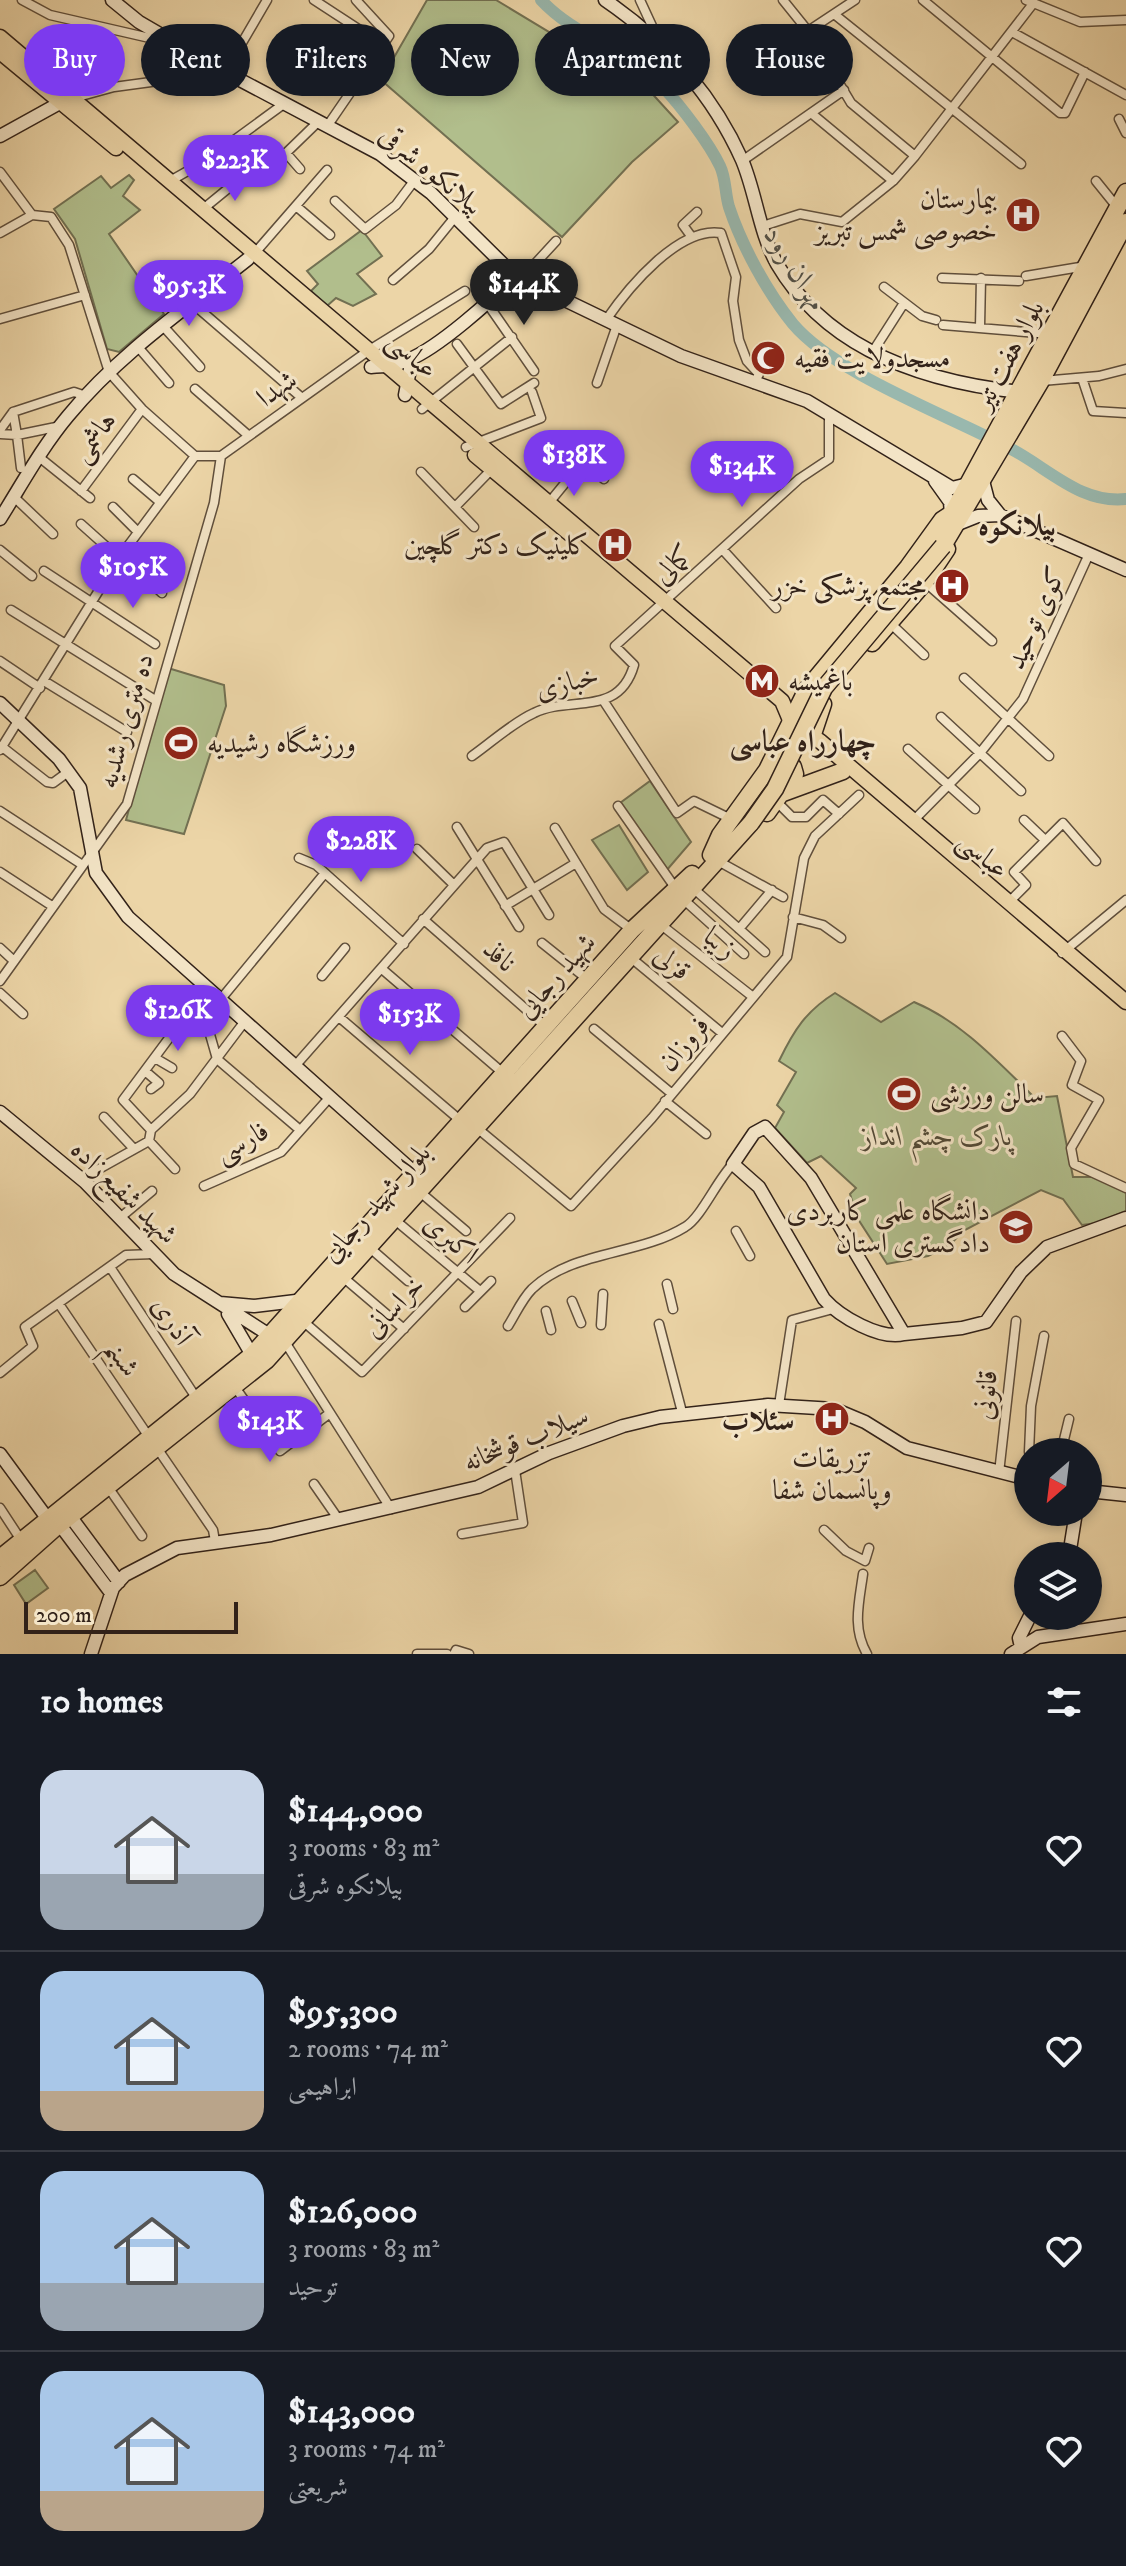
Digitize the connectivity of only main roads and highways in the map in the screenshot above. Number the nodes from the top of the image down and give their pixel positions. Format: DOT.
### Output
graph roads {
  1 [pos="0,37"];
  2 [pos="0,52"];
  3 [pos="66,100"];
  4 [pos="166,184"];
  5 [pos="1126,192"];
  6 [pos="1122,215"];
  7 [pos="252,256"];
  8 [pos="1006,429"];
  9 [pos="471,445"];
  10 [pos="546,507"];
  11 [pos="955,522"];
  12 [pos="857,626"];
  13 [pos="874,640"];
  14 [pos="788,716"];
  15 [pos="812,737"];
  16 [pos="773,760"];
  17 [pos="843,771"];
  18 [pos="779,798"];
  19 [pos="742,820"];
  20 [pos="714,858"];
  21 [pos="684,892"];
  22 [pos="1007,905"];
  23 [pos="1063,952"];
  24 [pos="1126,1002"];
  25 [pos="1126,1008"];
  26 [pos="277,1336"];
  27 [pos="252,1355"];
  28 [pos="153,1443"];
  29 [pos="59,1520"];
  30 [pos="0,1558"];
  31 [pos="0,1577"];
  1 -- 3 [label="main road, عباسى"];
  2 -- 3 [label="main road, عباسى"];
  3 -- 4 [label="main road, عباسى"];
  4 -- 7 [label="main road, عباسى"];
  4 -- 7 [label="main road, عباسى"];
  5 -- 6 [label="highway, بلوار هفت تیر"];
  6 -- 8 [label="highway, بلوار هفت تیر"];
  6 -- 8 [label="highway, بلوار هفت تیر"];
  7 -- 9 [label="main road, عباسى"];
  8 -- 11 [label="highway, بلوار هفت تیر"];
  9 -- 10 [label="main road, عباسى"];
  9 -- 10 [label="main road, عباسى"];
  10 -- 14 [label="main road, عباسى"];
  11 -- 12 [label="highway"];
  11 -- 13 [label="highway"];
  11 -- 19 [label="highway, بلوار هفت تیر, bridge"];
  12 -- 13 [label="highway"];
  12 -- 14 [label="highway"];
  13 -- 15 [label="highway"];
  14 -- 15 [label="main road, عباسى"];
  14 -- 16 [label="highway"];
  15 -- 17 [label="main road, عباسى"];
  15 -- 22 [label="main road, عباسى"];
  16 -- 18 [label="highway"];
  16 -- 19 [label="highway"];
  17 -- 18 [label="highway"];
  17 -- 22 [label="main road, عباسى"];
  18 -- 20 [label="highway"];
  19 -- 20 [label="highway"];
  20 -- 21 [label="highway, شهید رجایی"];
  21 -- 26 [label="highway, شهید رجایی"];
  21 -- 26 [label="highway, بلوار شهید رجایی"];
  22 -- 23 [label="main road, عباسى"];
  23 -- 24 [label="main road, عباسى"];
  23 -- 25 [label="main road, عباسى"];
  26 -- 27 [label="highway, شهید رجایی"];
  26 -- 28 [label="highway, بلوار شهید رجایی"];
  27 -- 28 [label="highway, بلوار شهید رجایی"];
  28 -- 29 [label="highway, بلوار شهید رجایی"];
  28 -- 29 [label="highway, بلوار شهید رجایی"];
  29 -- 30 [label="highway, بلوار شهید رجایی"];
  29 -- 31 [label="highway, بلوار شهید رجایی"];
}
